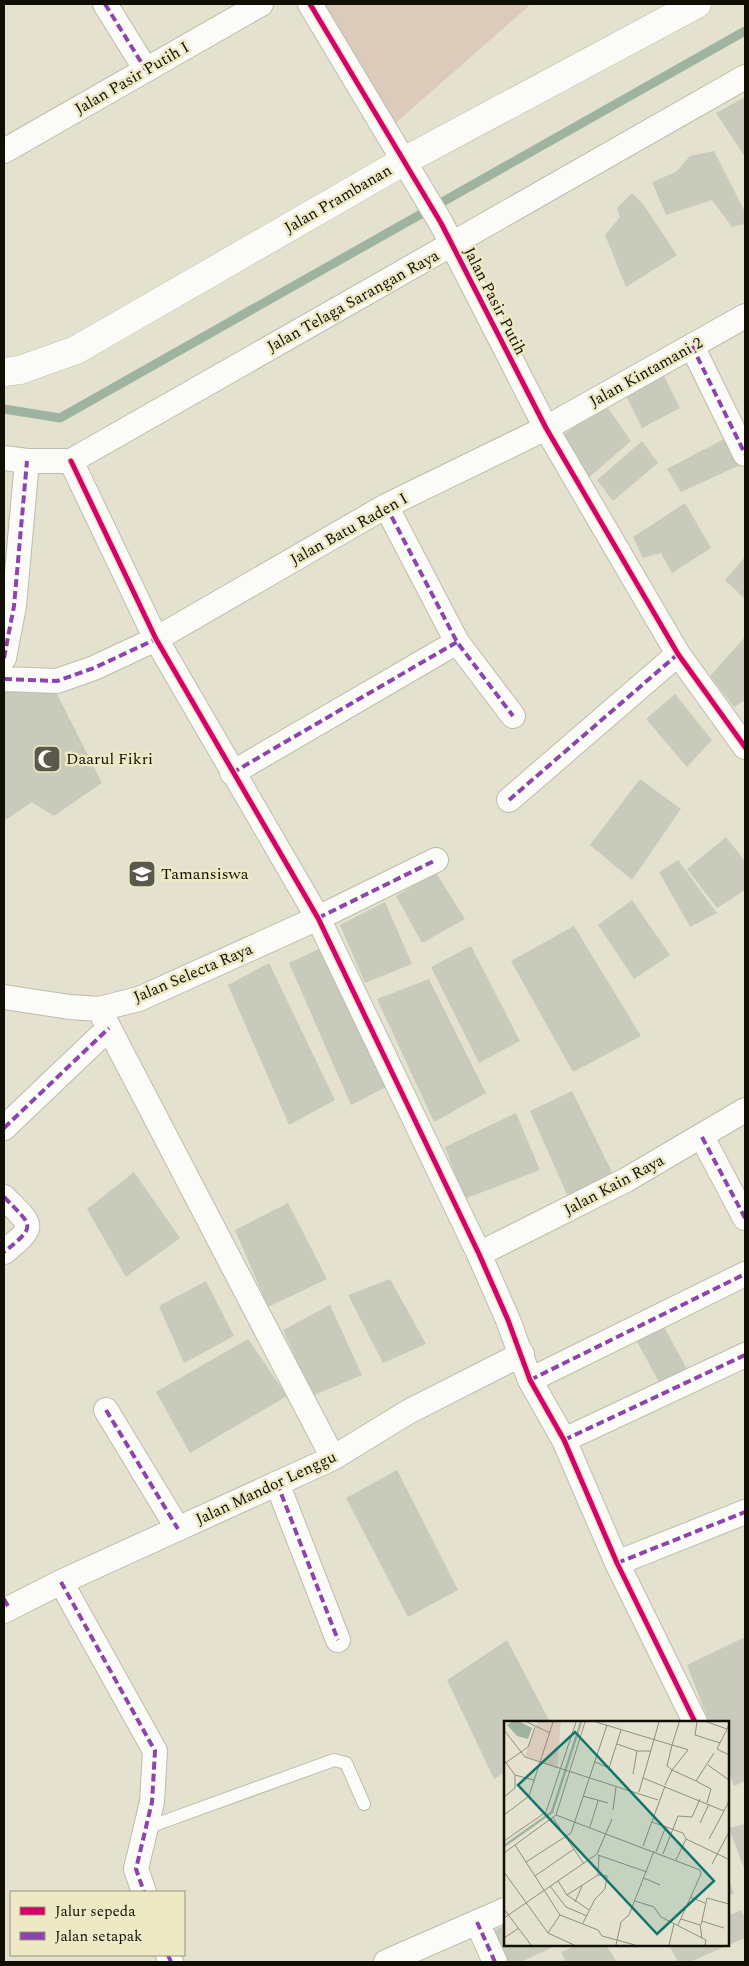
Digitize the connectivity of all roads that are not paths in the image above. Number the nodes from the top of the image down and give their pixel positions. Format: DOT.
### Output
graph roads {
  1 [pos="105,4"];
  2 [pos="261,4"];
  3 [pos="310,4"];
  4 [pos="697,4"];
  5 [pos="146,70"];
  6 [pos="745,77"];
  7 [pos="4,151"];
  8 [pos="411,172"];
  9 [pos="452,245"];
  10 [pos="745,316"];
  11 [pos="692,346"];
  12 [pos="4,372"];
  13 [pos="546,428"];
  14 [pos="745,454"];
  15 [pos="4,458"];
  16 [pos="27,461"];
  17 [pos="70,461"];
  18 [pos="386,506"];
  19 [pos="156,639"];
  20 [pos="457,642"];
  21 [pos="678,654"];
  22 [pos="4,658"];
  23 [pos="4,679"];
  24 [pos="513,716"];
  25 [pos="745,747"];
  26 [pos="232,773"];
  27 [pos="509,800"];
  28 [pos="436,860"];
  29 [pos="318,918"];
  30 [pos="4,997"];
  31 [pos="104,1018"];
  32 [pos="745,1110"];
  33 [pos="4,1128"];
  34 [pos="702,1137"];
  35 [pos="4,1197"];
  36 [pos="745,1218"];
  37 [pos="4,1252"];
  38 [pos="479,1254"];
  39 [pos="745,1274"];
  40 [pos="522,1354"];
  41 [pos="745,1355"];
  42 [pos="530,1380"];
  43 [pos="106,1410"];
  44 [pos="564,1440"];
  45 [pos="333,1458"];
  46 [pos="277,1483"];
  47 [pos="745,1512"];
  48 [pos="178,1529"];
  49 [pos="618,1563"];
  50 [pos="61,1582"];
  51 [pos="6,1606"];
  52 [pos="338,1640"];
  53 [pos="695,1721"];
  54 [pos="364,1804"];
  55 [pos="146,1828"];
  56 [pos="144,1891"];
  57 [pos="504,1910"];
  58 [pos="477,1922"];
  59 [pos="386,1962"];
  60 [pos="495,1962"];
  1 -- 5 [label="street"];
  2 -- 5 [label="street, Jalan Pasir Putih I"];
  3 -- 8 [label="street, Jalan Pasir Putih"];
  4 -- 8 [label="street, Jalan Prambanan"];
  5 -- 7 [label="street, Jalan Pasir Putih I"];
  6 -- 9 [label="street, Jalan Telaga Sarangan Raya"];
  8 -- 9 [label="street, Jalan Pasir Putih"];
  8 -- 12 [label="street, Jalan Prambanan"];
  9 -- 13 [label="street, Jalan Pasir Putih"];
  9 -- 17 [label="street, Jalan Telaga Sarangan Raya"];
  10 -- 11 [label="street, Jalan Kintamani 2"];
  11 -- 13 [label="street, Jalan Kintamani 2"];
  11 -- 14 [label="street"];
  13 -- 18 [label="street, Jalan Batu Raden I"];
  13 -- 21 [label="street, Jalan Pasir Putih"];
  15 -- 16 [label="street, Jalan Telaga Sarangan Raya"];
  16 -- 17 [label="street, Jalan Telaga Sarangan Raya"];
  16 -- 22 [label="street"];
  17 -- 19 [label="street"];
  18 -- 19 [label="street, Jalan Batu Raden I"];
  18 -- 20 [label="street"];
  19 -- 23 [label="street, Jalan Batu Raden I"];
  19 -- 26 [label="street"];
  20 -- 24 [label="street"];
  20 -- 26 [label="street"];
  21 -- 25 [label="street, Jalan Pasir Putih"];
  21 -- 27 [label="street"];
  26 -- 29 [label="street"];
  28 -- 29 [label="street, Jalan Selecta Raya"];
  29 -- 31 [label="street, Jalan Selecta Raya"];
  29 -- 38 [label="street"];
  30 -- 31 [label="street, Jalan Selecta Raya"];
  31 -- 33 [label="street"];
  31 -- 45 [label="street"];
  32 -- 34 [label="street, Jalan Kain Raya"];
  34 -- 36 [label="street"];
  34 -- 38 [label="street, Jalan Kain Raya"];
  35 -- 37 [label="street"];
  38 -- 40 [label="street"];
  39 -- 42 [label="street"];
  40 -- 42 [label="street"];
  40 -- 45 [label="street, Jalan Mandor Lenggu"];
  41 -- 44 [label="street"];
  42 -- 44 [label="street"];
  43 -- 48 [label="street"];
  44 -- 49 [label="street"];
  45 -- 46 [label="street, Jalan Mandor Lenggu"];
  46 -- 48 [label="street, Jalan Mandor Lenggu"];
  46 -- 52 [label="street"];
  47 -- 49 [label="street"];
  48 -- 50 [label="street, Jalan Mandor Lenggu"];
  49 -- 53 [label="street"];
  50 -- 51 [label="street, Jalan Mandor Lenggu"];
  50 -- 55 [label="street"];
  54 -- 55 [label="lane"];
  55 -- 56 [label="street"];
  57 -- 58 [label="street"];
  58 -- 59 [label="street"];
  58 -- 60 [label="street"];
}
